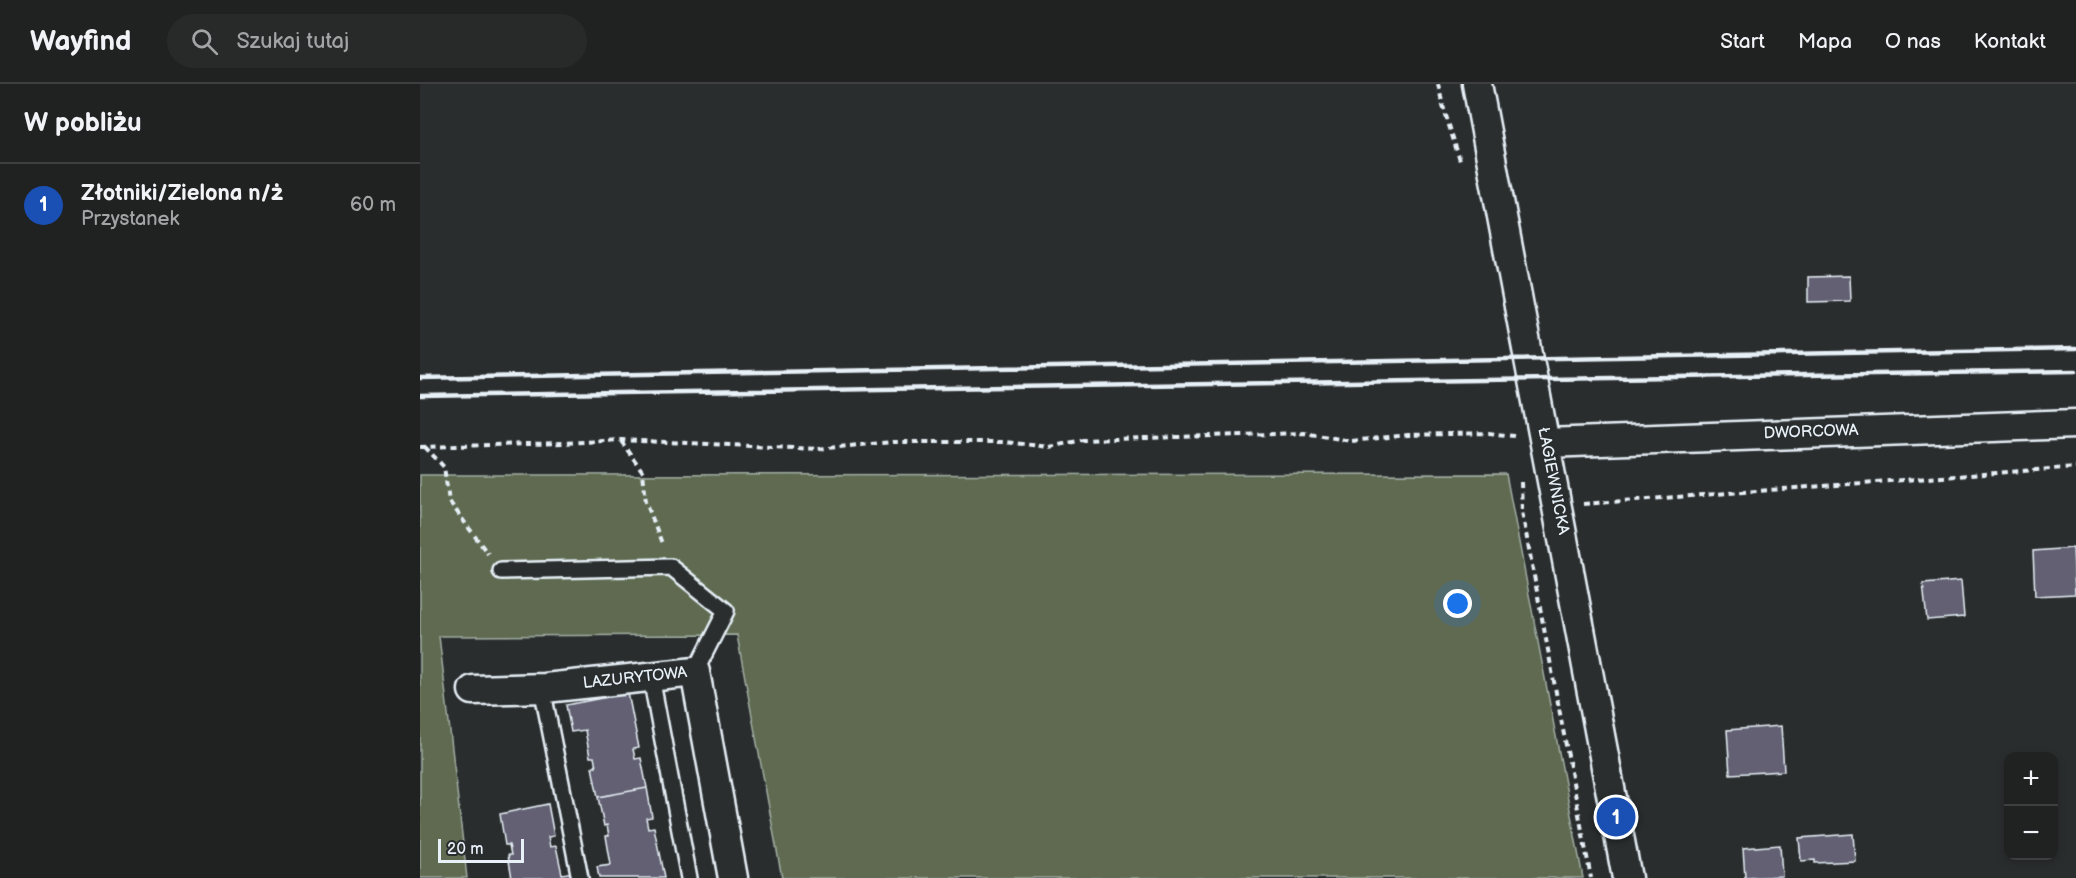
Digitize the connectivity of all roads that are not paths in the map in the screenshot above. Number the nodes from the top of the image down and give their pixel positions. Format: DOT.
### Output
graph roads {
  1 [pos="1477,84"];
  2 [pos="2076,424"];
  3 [pos="1534,440"];
  4 [pos="501,571"];
  5 [pos="695,672"];
  6 [pos="651,676"];
  7 [pos="542,688"];
  8 [pos="473,690"];
  9 [pos="580,878"];
  10 [pos="689,878"];
  11 [pos="733,878"];
  12 [pos="1628,878"];
  1 -- 3 [label="street, ŁAGIEWNICKA"];
  2 -- 3 [label="street, DWORCOWA"];
  3 -- 12 [label="street, ŁAGIEWNICKA"];
  4 -- 5 [label="lane"];
  5 -- 6 [label="street, LAZURYTOWA"];
  5 -- 11 [label="street, LAZURYTOWA"];
  6 -- 7 [label="street, LAZURYTOWA"];
  6 -- 10 [label="lane"];
  7 -- 8 [label="street, LAZURYTOWA"];
  7 -- 9 [label="lane"];
}
